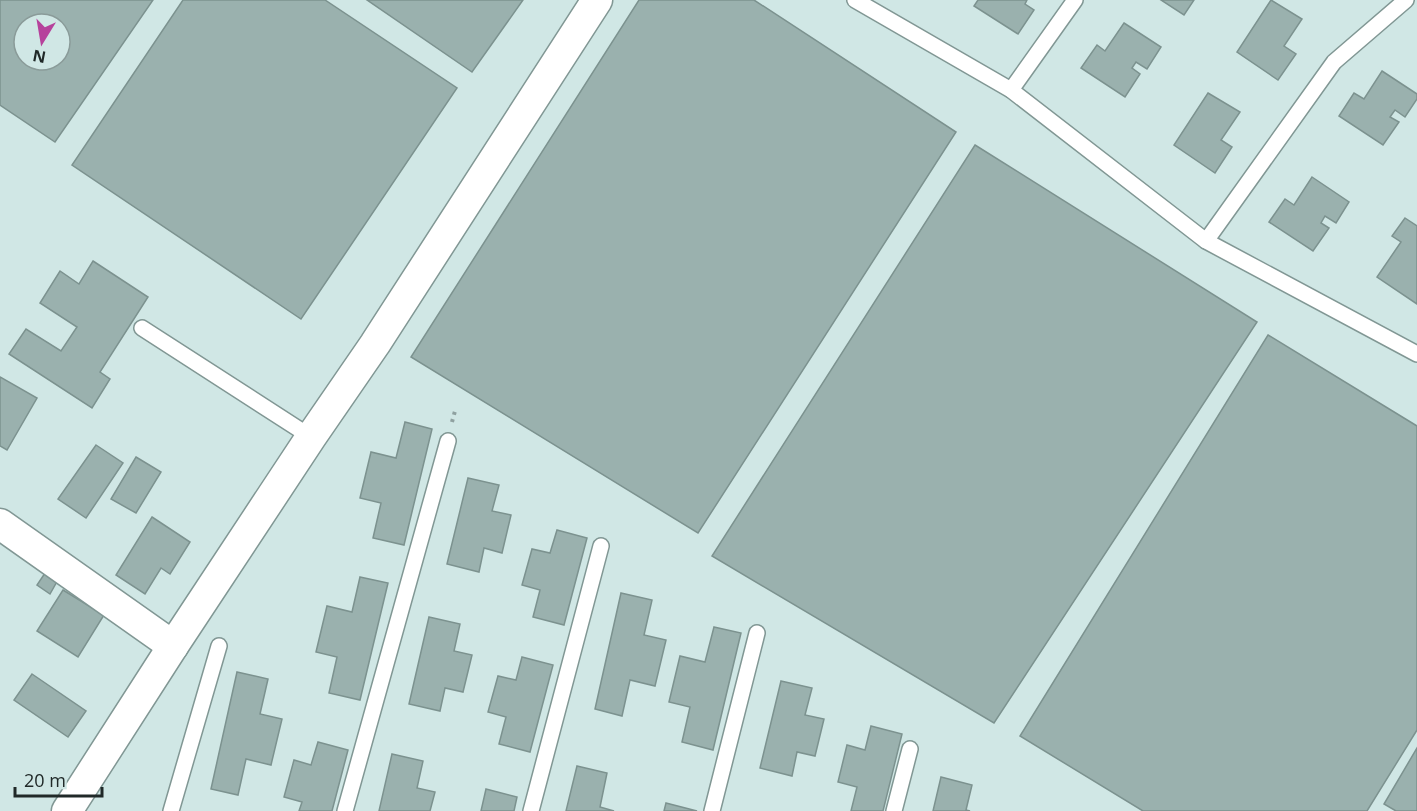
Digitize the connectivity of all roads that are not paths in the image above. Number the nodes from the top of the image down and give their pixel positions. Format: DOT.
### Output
graph roads {
  1 [pos="597,0"];
  2 [pos="855,0"];
  3 [pos="1075,0"];
  4 [pos="1406,0"];
  5 [pos="1011,90"];
  6 [pos="1206,241"];
  7 [pos="142,328"];
  8 [pos="1417,354"];
  9 [pos="311,437"];
  10 [pos="448,441"];
  11 [pos="0,524"];
  12 [pos="601,546"];
  13 [pos="757,633"];
  14 [pos="173,646"];
  15 [pos="219,646"];
  16 [pos="910,749"];
  17 [pos="67,811"];
  18 [pos="171,811"];
  19 [pos="345,811"];
  20 [pos="531,811"];
  21 [pos="712,811"];
  22 [pos="894,811"];
  1 -- 9 [label="street"];
  2 -- 5 [label="lane"];
  3 -- 5 [label="lane"];
  4 -- 6 [label="lane"];
  5 -- 6 [label="lane"];
  6 -- 8 [label="lane"];
  7 -- 9 [label="lane"];
  9 -- 14 [label="street"];
  10 -- 19 [label="lane"];
  11 -- 14 [label="street"];
  12 -- 20 [label="lane"];
  13 -- 21 [label="lane"];
  14 -- 17 [label="street"];
  15 -- 18 [label="lane"];
  16 -- 22 [label="lane"];
}
